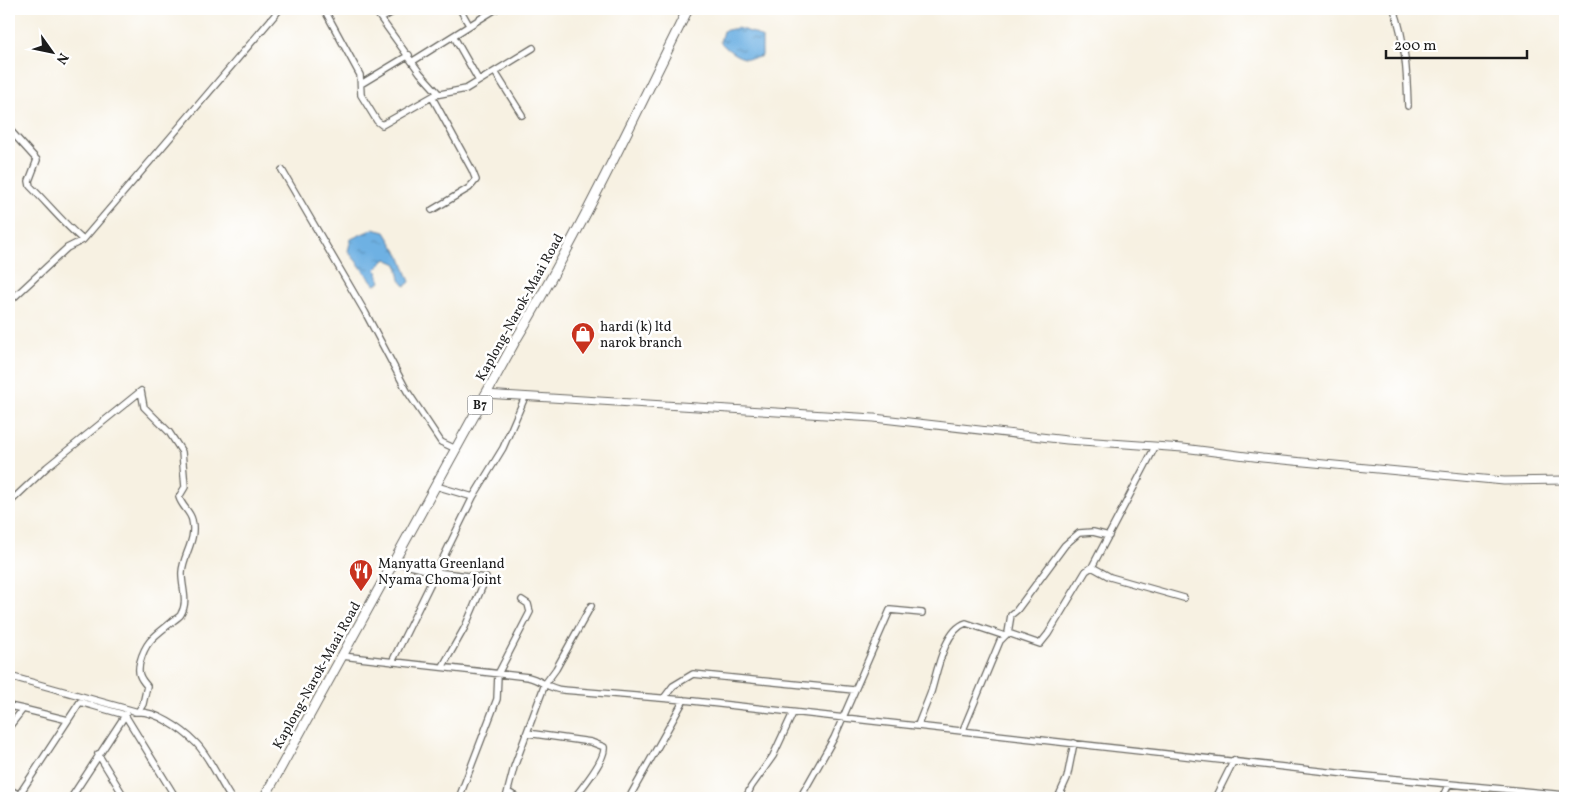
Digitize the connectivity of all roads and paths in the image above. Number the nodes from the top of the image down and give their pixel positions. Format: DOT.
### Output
graph roads {
  1 [pos="280,9"];
  2 [pos="324,9"];
  3 [pos="374,9"];
  4 [pos="398,9"];
  5 [pos="460,9"];
  6 [pos="496,9"];
  7 [pos="688,9"];
  8 [pos="1394,9"];
  9 [pos="382,18"];
  10 [pos="470,25"];
  11 [pos="454,37"];
  12 [pos="533,48"];
  13 [pos="409,56"];
  14 [pos="413,61"];
  15 [pos="495,72"];
  16 [pos="479,81"];
  17 [pos="361,84"];
  18 [pos="439,94"];
  19 [pos="432,97"];
  20 [pos="1408,106"];
  21 [pos="522,115"];
  22 [pos="9,128"];
  23 [pos="282,170"];
  24 [pos="432,210"];
  25 [pos="84,240"];
  26 [pos="9,302"];
  27 [pos="486,394"];
  28 [pos="525,397"];
  29 [pos="1155,447"];
  30 [pos="456,449"];
  31 [pos="1565,480"];
  32 [pos="436,486"];
  33 [pos="473,497"];
  34 [pos="9,503"];
  35 [pos="1109,536"];
  36 [pos="394,562"];
  37 [pos="1092,568"];
  38 [pos="436,572"];
  39 [pos="1184,598"];
  40 [pos="522,600"];
  41 [pos="591,606"];
  42 [pos="922,613"];
  43 [pos="1007,634"];
  44 [pos="342,656"];
  45 [pos="392,662"];
  46 [pos="443,666"];
  47 [pos="498,674"];
  48 [pos="9,676"];
  49 [pos="545,684"];
  50 [pos="854,690"];
  51 [pos="664,698"];
  52 [pos="684,700"];
  53 [pos="9,706"];
  54 [pos="23,709"];
  55 [pos="138,712"];
  56 [pos="793,713"];
  57 [pos="125,715"];
  58 [pos="843,717"];
  59 [pos="68,720"];
  60 [pos="918,725"];
  61 [pos="9,728"];
  62 [pos="963,730"];
  63 [pos="526,732"];
  64 [pos="1074,743"];
  65 [pos="98,754"];
  66 [pos="1234,760"];
  67 [pos="1449,784"];
  68 [pos="9,789"];
  69 [pos="507,795"];
  70 [pos="1565,795"];
  71 [pos="18,797"];
  72 [pos="71,798"];
  73 [pos="126,798"];
  74 [pos="176,798"];
  75 [pos="231,798"];
  76 [pos="264,798"];
  77 [pos="459,798"];
  78 [pos="518,798"];
  79 [pos="574,798"];
  80 [pos="629,798"];
  81 [pos="746,798"];
  82 [pos="800,798"];
  83 [pos="1058,798"];
  84 [pos="1215,798"];
  85 [pos="1442,798"];
  1 -- 25 [label="street"];
  2 -- 17 [label="street"];
  3 -- 9 [label="street"];
  4 -- 9 [label="street"];
  5 -- 10 [label="street"];
  6 -- 10 [label="street"];
  7 -- 27 [label="highway, Kaplong-Narok-Maai Road / B7"];
  8 -- 20 [label="street"];
  9 -- 13 [label="street"];
  10 -- 11 [label="street"];
  11 -- 14 [label="street"];
  11 -- 16 [label="street"];
  12 -- 15 [label="street"];
  13 -- 14 [label="street"];
  13 -- 17 [label="street"];
  14 -- 18 [label="street"];
  15 -- 16 [label="street"];
  15 -- 21 [label="street"];
  16 -- 18 [label="street"];
  17 -- 19 [label="street"];
  18 -- 19 [label="street"];
  19 -- 24 [label="street"];
  22 -- 25 [label="street"];
  23 -- 30 [label="street"];
  25 -- 26 [label="street"];
  27 -- 28 [label="street"];
  27 -- 30 [label="highway, Kaplong-Narok-Maai Road / B7"];
  28 -- 29 [label="street"];
  28 -- 33 [label="street"];
  29 -- 31 [label="street"];
  29 -- 35 [label="street"];
  30 -- 32 [label="highway, Kaplong-Narok-Maai Road / B7"];
  32 -- 33 [label="street"];
  32 -- 36 [label="highway, Kaplong-Narok-Maai Road / B7"];
  33 -- 38 [label="street"];
  34 -- 55 [label="street"];
  35 -- 37 [label="street"];
  35 -- 43 [label="street"];
  36 -- 38 [label="street"];
  36 -- 44 [label="highway, Kaplong-Narok-Maai Road / B7"];
  37 -- 39 [label="street"];
  37 -- 43 [label="street"];
  38 -- 45 [label="street"];
  38 -- 46 [label="street"];
  40 -- 47 [label="street"];
  41 -- 49 [label="street"];
  42 -- 50 [label="street"];
  43 -- 60 [label="street"];
  43 -- 62 [label="street"];
  44 -- 45 [label="street"];
  44 -- 76 [label="highway, Kaplong-Narok-Maai Road / B7"];
  45 -- 46 [label="street"];
  46 -- 47 [label="street"];
  47 -- 49 [label="street"];
  47 -- 77 [label="street"];
  48 -- 55 [label="street"];
  49 -- 51 [label="street"];
  49 -- 63 [label="street"];
  50 -- 51 [label="street"];
  50 -- 58 [label="street"];
  51 -- 52 [label="street"];
  52 -- 56 [label="street"];
  52 -- 80 [label="street"];
  53 -- 54 [label="street"];
  54 -- 59 [label="street"];
  54 -- 61 [label="street"];
  55 -- 57 [label="street"];
  55 -- 75 [label="street"];
  56 -- 58 [label="street"];
  56 -- 81 [label="street"];
  57 -- 59 [label="street"];
  57 -- 65 [label="street"];
  57 -- 74 [label="street"];
  58 -- 60 [label="street"];
  58 -- 82 [label="street"];
  59 -- 71 [label="street"];
  60 -- 62 [label="street"];
  62 -- 64 [label="street"];
  63 -- 69 [label="street"];
  63 -- 79 [label="street"];
  64 -- 66 [label="street"];
  64 -- 83 [label="street"];
  65 -- 72 [label="street"];
  65 -- 73 [label="street"];
  66 -- 67 [label="street"];
  66 -- 84 [label="street"];
  67 -- 70 [label="street"];
  67 -- 85 [label="street"];
  68 -- 71 [label="street"];
  69 -- 78 [label="street"];
}
